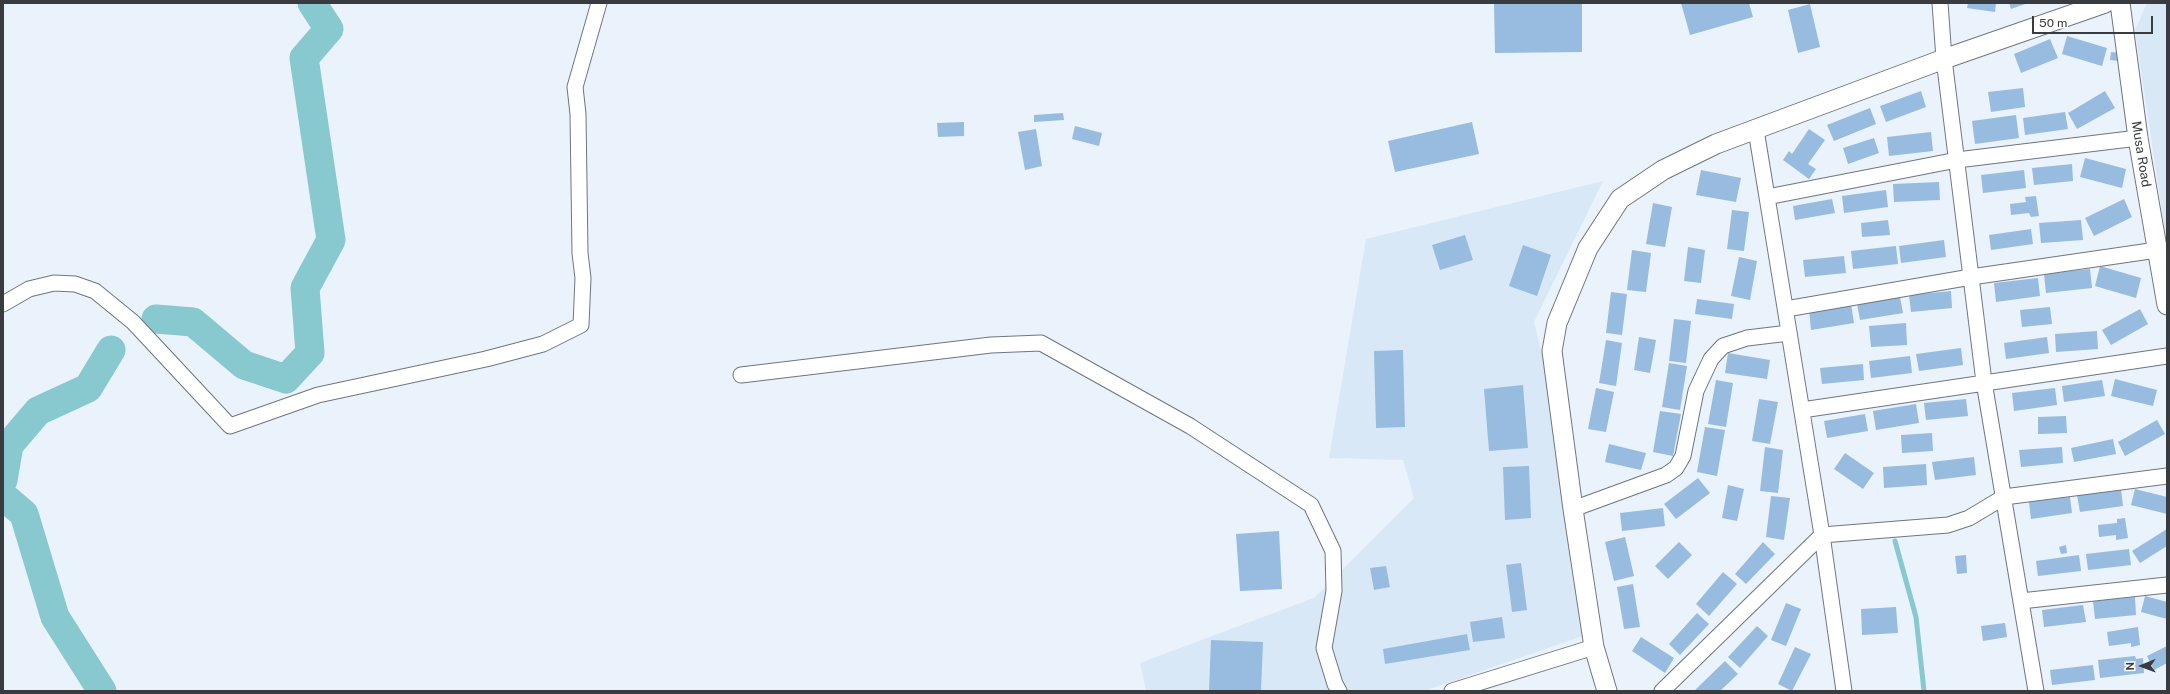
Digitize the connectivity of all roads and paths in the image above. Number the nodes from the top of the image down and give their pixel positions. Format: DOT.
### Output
graph roads {
  1 [pos="598,3"];
  2 [pos="1940,3"];
  3 [pos="2105,3"];
  4 [pos="2120,3"];
  5 [pos="1944,59"];
  6 [pos="1756,130"];
  7 [pos="2138,138"];
  8 [pos="1957,160"];
  9 [pos="1767,197"];
  10 [pos="2157,250"];
  11 [pos="1971,277"];
  12 [pos="3,304"];
  13 [pos="2167,305"];
  14 [pos="1786,309"];
  15 [pos="1789,333"];
  16 [pos="2167,356"];
  17 [pos="741,375"];
  18 [pos="1984,382"];
  19 [pos="1802,410"];
  20 [pos="2167,476"];
  21 [pos="2004,496"];
  22 [pos="1573,509"];
  23 [pos="1822,535"];
  24 [pos="2167,585"];
  25 [pos="2021,601"];
  26 [pos="1594,647"];
  27 [pos="1339,691"];
  28 [pos="1452,691"];
  29 [pos="1607,691"];
  30 [pos="1662,691"];
  31 [pos="1844,691"];
  32 [pos="2036,691"];
  1 -- 12 [label="street"];
  2 -- 5 [label="street"];
  3 -- 5 [label="street"];
  4 -- 7 [label="street, Musa Road"];
  5 -- 6 [label="street"];
  5 -- 8 [label="street"];
  6 -- 9 [label="street"];
  6 -- 22 [label="street"];
  7 -- 8 [label="street"];
  7 -- 10 [label="street, Musa Road"];
  8 -- 9 [label="street"];
  8 -- 11 [label="street"];
  9 -- 14 [label="street"];
  10 -- 11 [label="street"];
  10 -- 13 [label="street, Musa Road"];
  11 -- 14 [label="street"];
  11 -- 18 [label="street"];
  14 -- 15 [label="street"];
  15 -- 19 [label="street"];
  15 -- 22 [label="street"];
  16 -- 18 [label="street"];
  17 -- 27 [label="street"];
  18 -- 19 [label="street"];
  18 -- 21 [label="street"];
  19 -- 23 [label="street"];
  20 -- 21 [label="street"];
  21 -- 23 [label="street"];
  21 -- 25 [label="street"];
  22 -- 26 [label="street"];
  23 -- 30 [label="street"];
  23 -- 31 [label="street"];
  24 -- 25 [label="street"];
  25 -- 32 [label="street"];
  26 -- 28 [label="street"];
  26 -- 29 [label="street"];
}
